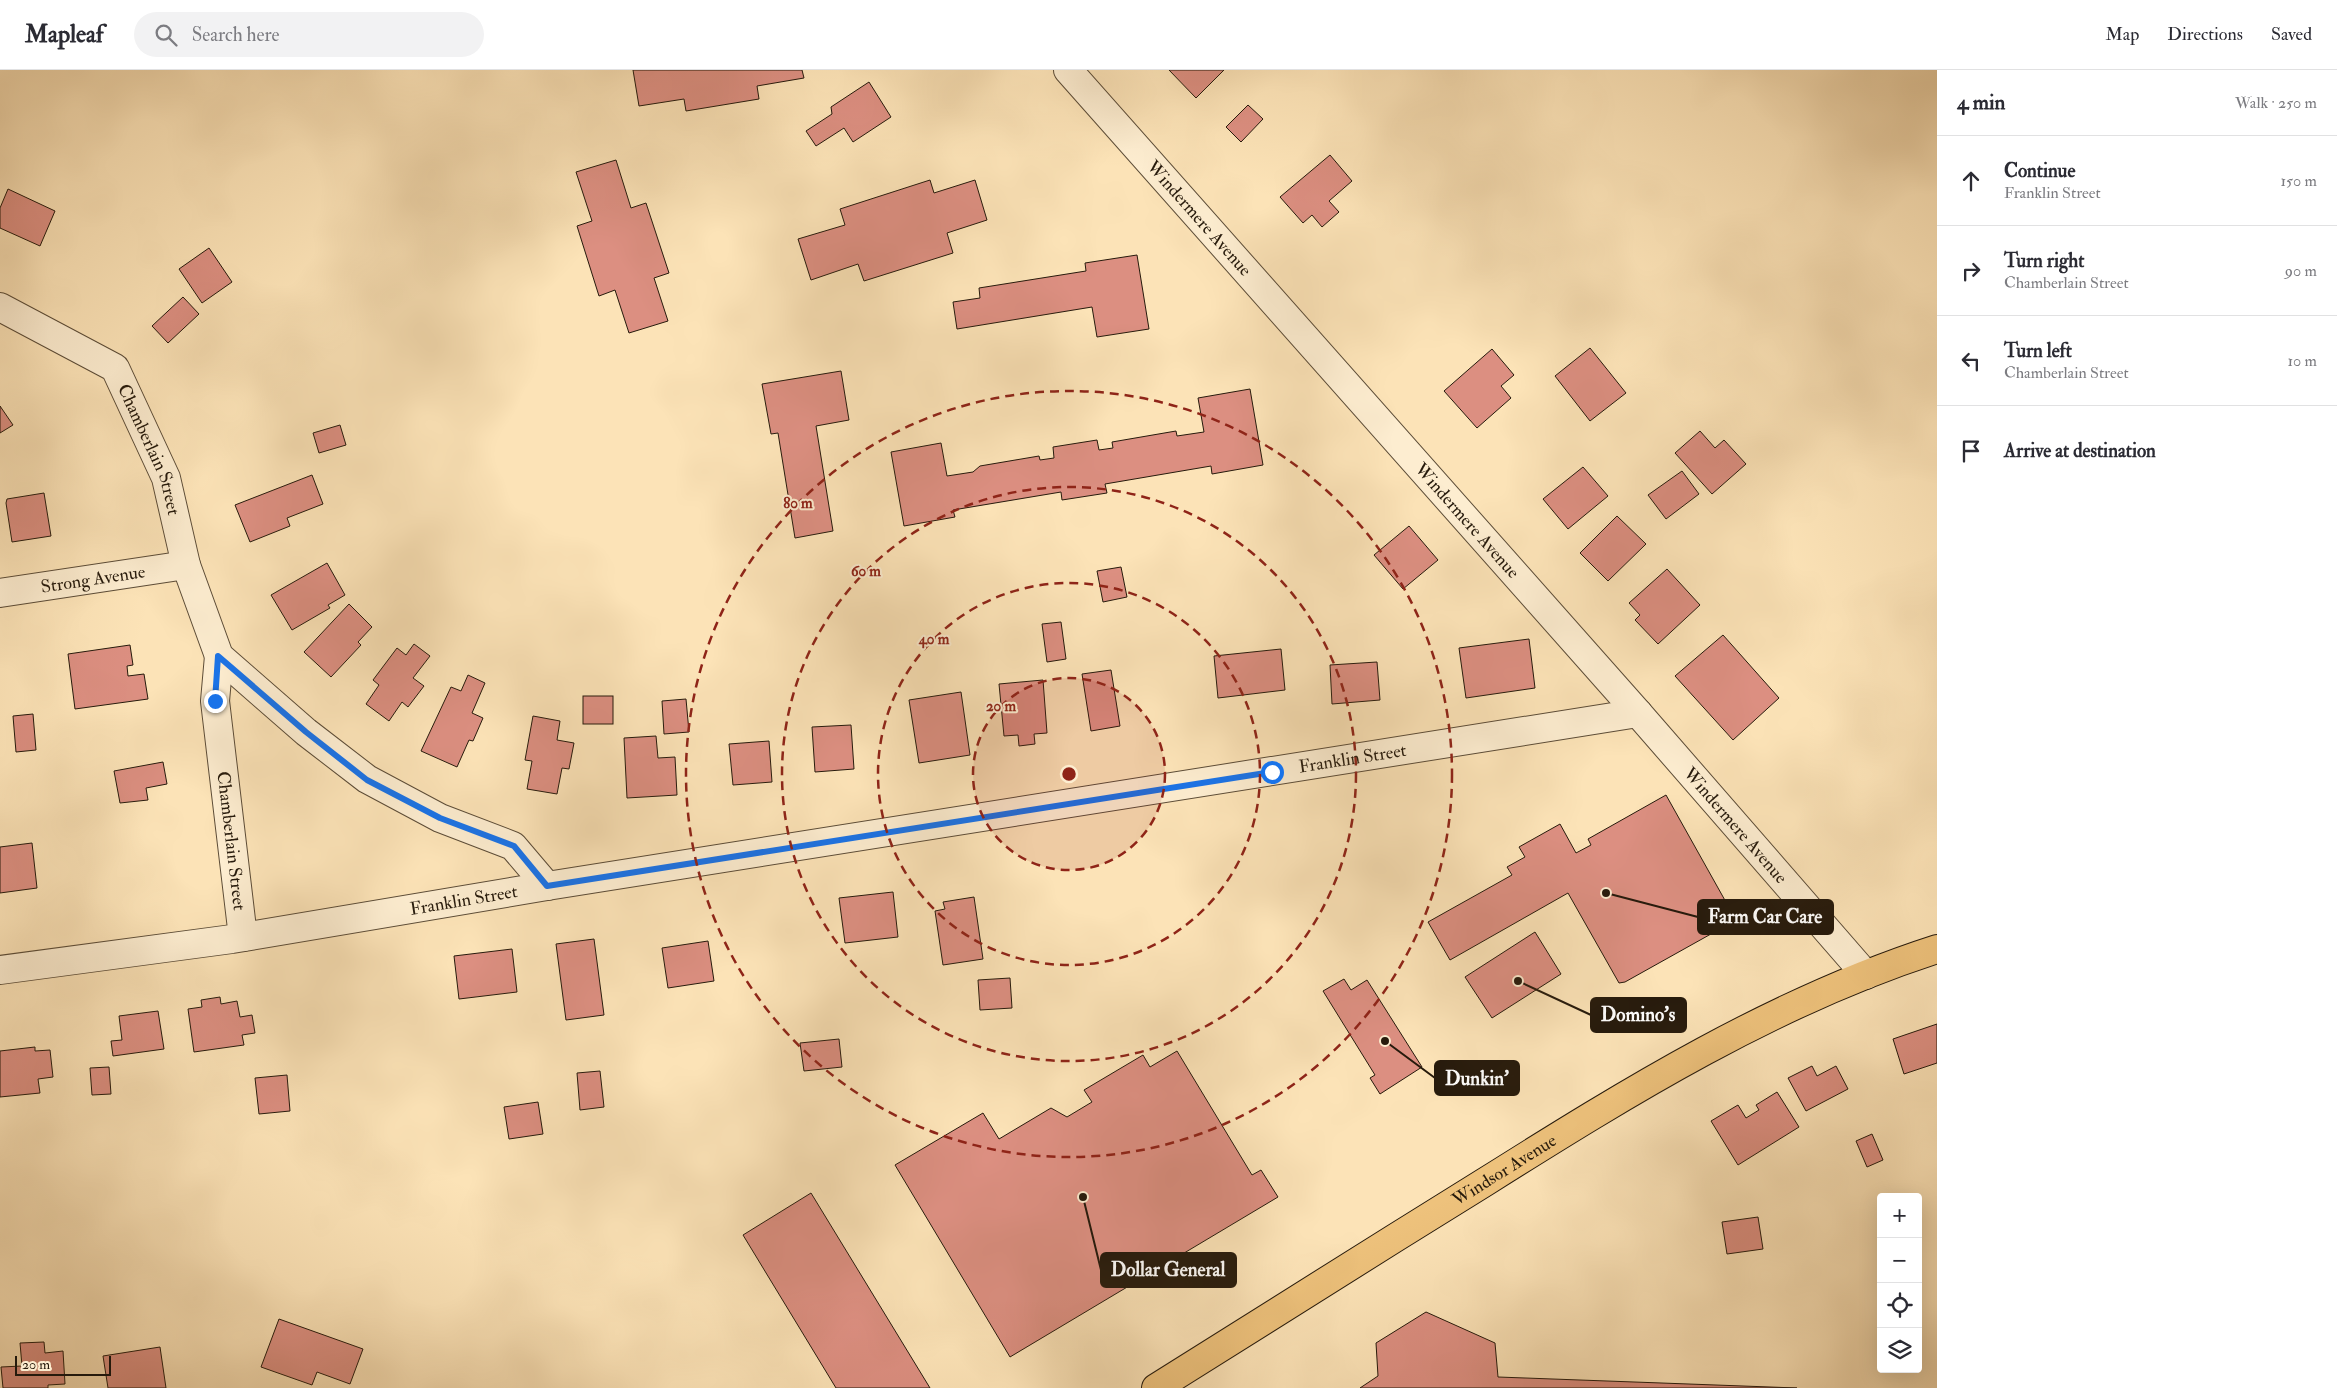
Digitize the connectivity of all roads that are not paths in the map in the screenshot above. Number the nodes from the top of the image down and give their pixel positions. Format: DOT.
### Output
graph roads {
  1 [pos="1068,70"];
  2 [pos="0,307"];
  3 [pos="186,565"];
  4 [pos="0,593"];
  5 [pos="218,656"];
  6 [pos="1638,713"];
  7 [pos="547,886"];
  8 [pos="243,937"];
  9 [pos="1937,950"];
  10 [pos="0,970"];
  11 [pos="1866,975"];
  12 [pos="1156,1388"];
  1 -- 6 [label="street, Windermere Avenue"];
  2 -- 3 [label="street, Chamberlain Street"];
  3 -- 4 [label="street, Strong Avenue"];
  3 -- 5 [label="street, Chamberlain Street"];
  5 -- 7 [label="street, Chamberlain Street"];
  5 -- 8 [label="street, Chamberlain Street"];
  6 -- 7 [label="street, Franklin Street"];
  6 -- 11 [label="street, Windermere Avenue"];
  7 -- 8 [label="street, Franklin Street"];
  8 -- 10 [label="street, Franklin Street"];
  9 -- 11 [label="main road, Windsor Avenue"];
  11 -- 12 [label="main road, Windsor Avenue"];
}
